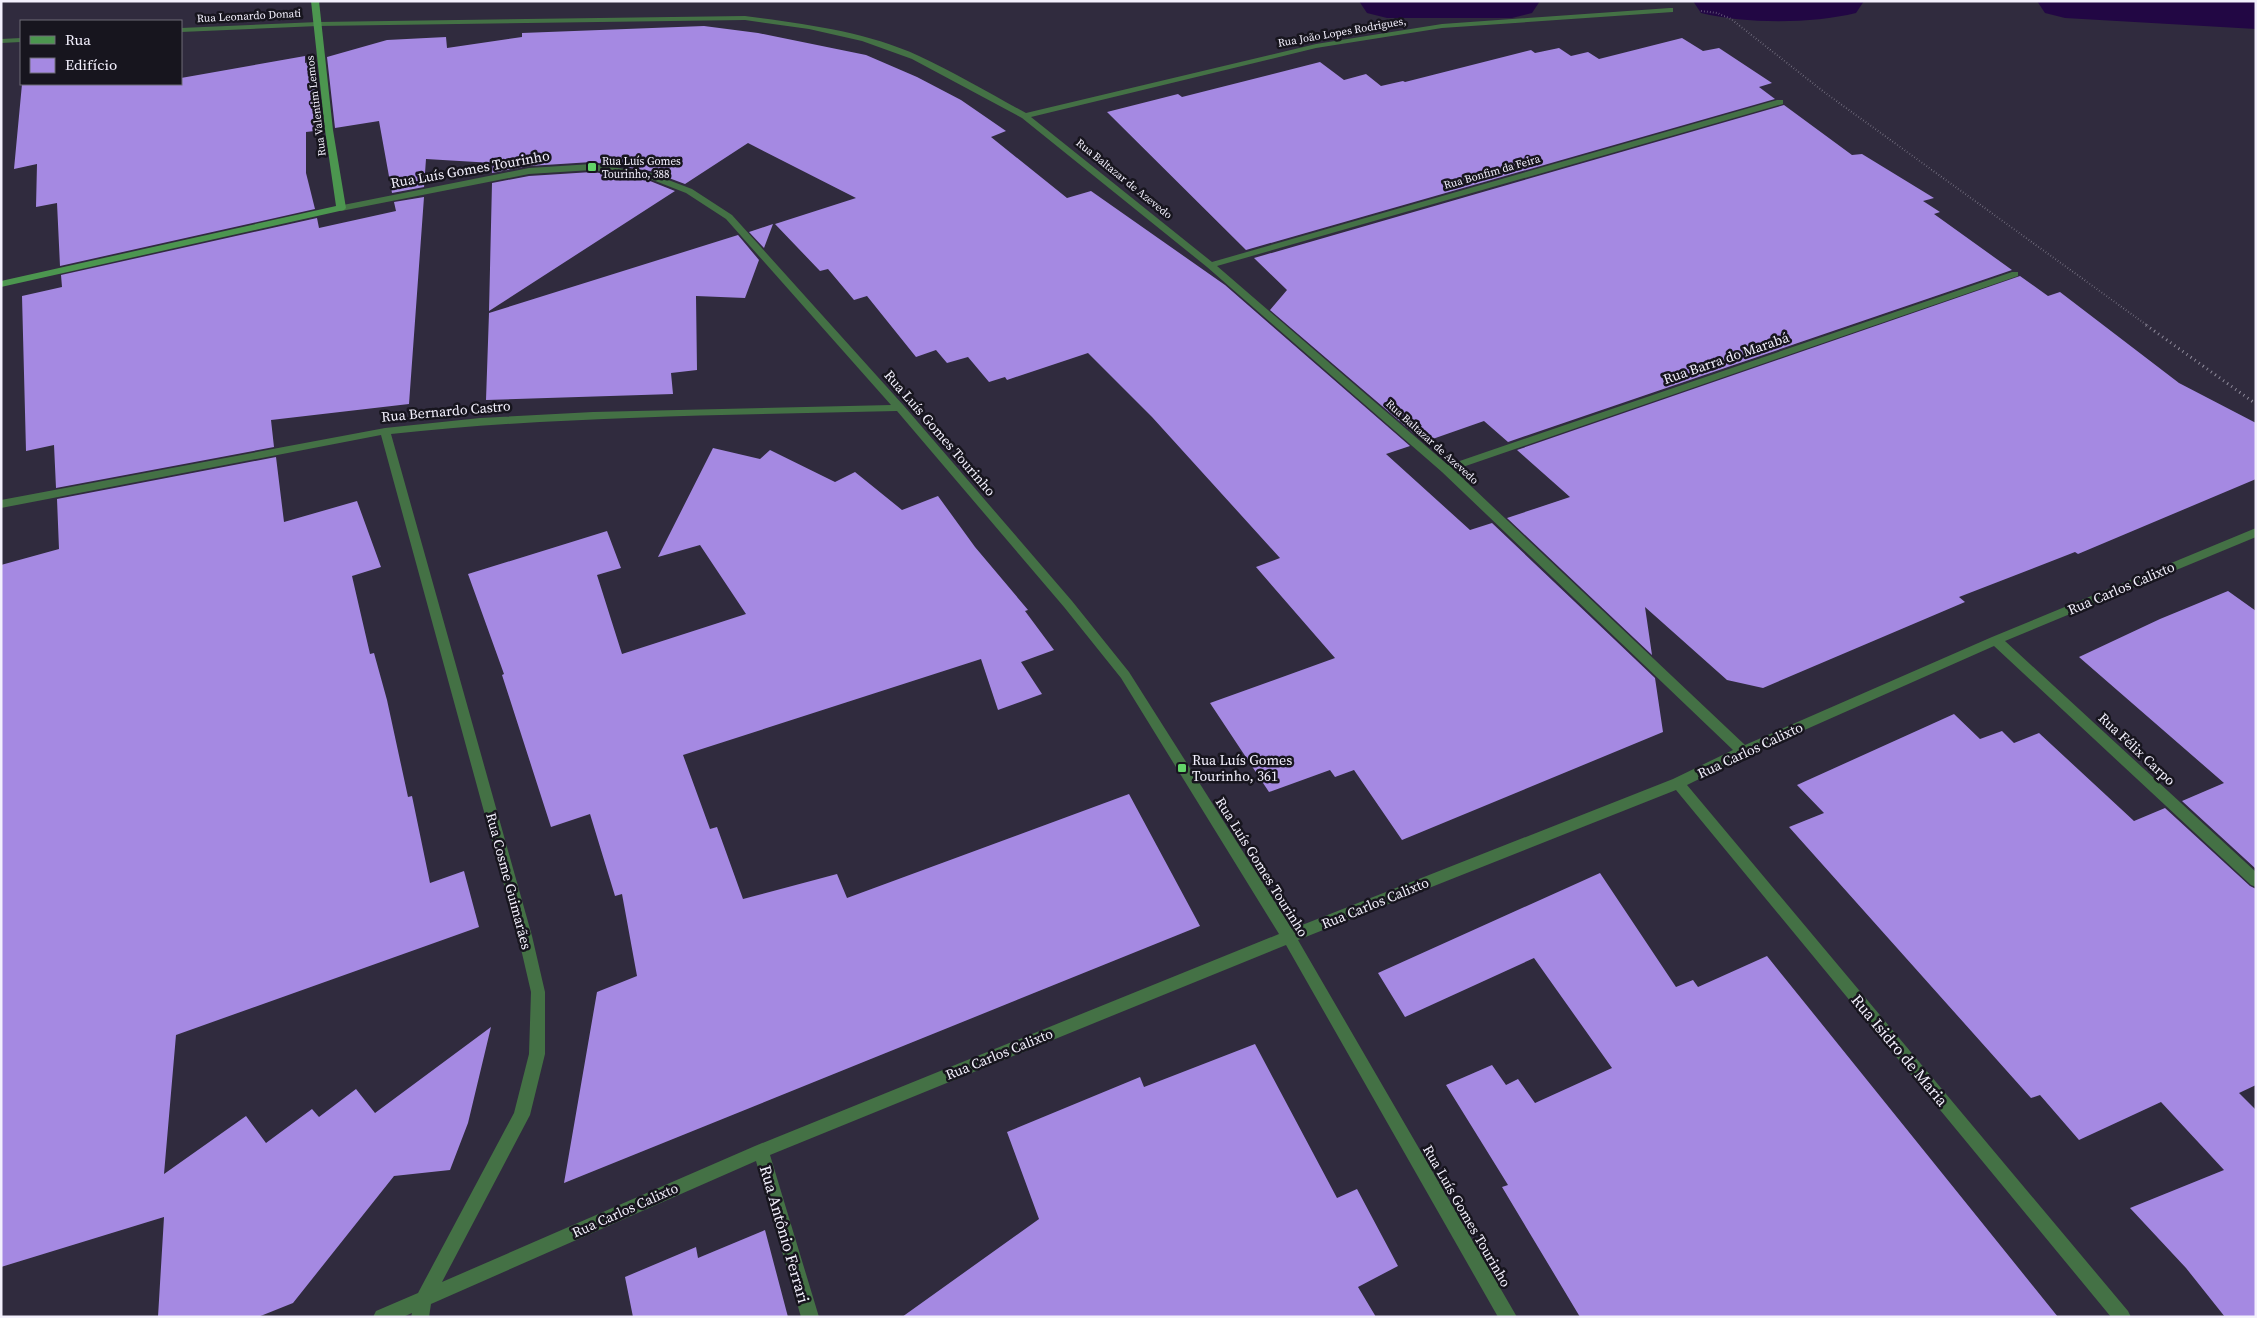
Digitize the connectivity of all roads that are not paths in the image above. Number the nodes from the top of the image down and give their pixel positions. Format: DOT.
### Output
graph roads {
  1 [pos="315,1"];
  2 [pos="1670,10"];
  3 [pos="318,21"];
  4 [pos="182,30"];
  5 [pos="20,40"];
  6 [pos="1,41"];
  7 [pos="1780,102"];
  8 [pos="1025,116"];
  9 [pos="341,208"];
  10 [pos="1210,265"];
  11 [pos="2015,274"];
  12 [pos="1,284"];
  13 [pos="900,408"];
  14 [pos="385,431"];
  15 [pos="1446,469"];
  16 [pos="1,504"];
  17 [pos="2256,532"];
  18 [pos="1996,640"];
  19 [pos="1743,751"];
  20 [pos="1678,783"];
  21 [pos="2256,881"];
  22 [pos="1289,937"];
  23 [pos="761,1151"];
  24 [pos="424,1298"];
  25 [pos="382,1317"];
  26 [pos="420,1317"];
  27 [pos="810,1317"];
  28 [pos="1508,1317"];
  29 [pos="2122,1317"];
  1 -- 3 [label="street, Rua Valentim Lemos"];
  2 -- 8 [label="street, Rua João Lopes Rodrigues,"];
  3 -- 4 [label="street, Rua Leonardo Donati"];
  3 -- 8 [label="street, Rua Baltazar de Azevedo"];
  3 -- 9 [label="street, Rua Valentim Lemos"];
  5 -- 6 [label="street"];
  7 -- 10 [label="street, Rua Bonfim da Feira"];
  8 -- 10 [label="street, Rua Baltazar de Azevedo"];
  9 -- 12 [label="street, Rua Luís Gomes Tourinho"];
  9 -- 13 [label="street, Rua Luís Gomes Tourinho"];
  10 -- 15 [label="street, Rua Baltazar de Azevedo"];
  11 -- 15 [label="street, Rua Barra do Marabá"];
  13 -- 14 [label="street, Rua Bernardo Castro"];
  13 -- 22 [label="street, Rua Luís Gomes Tourinho"];
  14 -- 16 [label="street, Rua Bernardo Castro"];
  14 -- 24 [label="street, Rua Cosme Guimarães"];
  15 -- 19 [label="street, Rua Baltazar de Azevedo"];
  17 -- 18 [label="street, Rua Carlos Calixto"];
  18 -- 19 [label="street, Rua Carlos Calixto"];
  18 -- 21 [label="street, Rua Félix Carpo"];
  19 -- 20 [label="street, Rua Carlos Calixto"];
  20 -- 22 [label="street, Rua Carlos Calixto"];
  20 -- 29 [label="street, Rua Isidro de Maria"];
  22 -- 23 [label="street, Rua Carlos Calixto"];
  22 -- 28 [label="street, Rua Luís Gomes Tourinho"];
  23 -- 24 [label="street, Rua Carlos Calixto"];
  23 -- 27 [label="street, Rua Antônio Ferrari"];
  24 -- 25 [label="street, Rua Carlos Calixto"];
  24 -- 26 [label="street, Rua Cosme Guimarães"];
}
